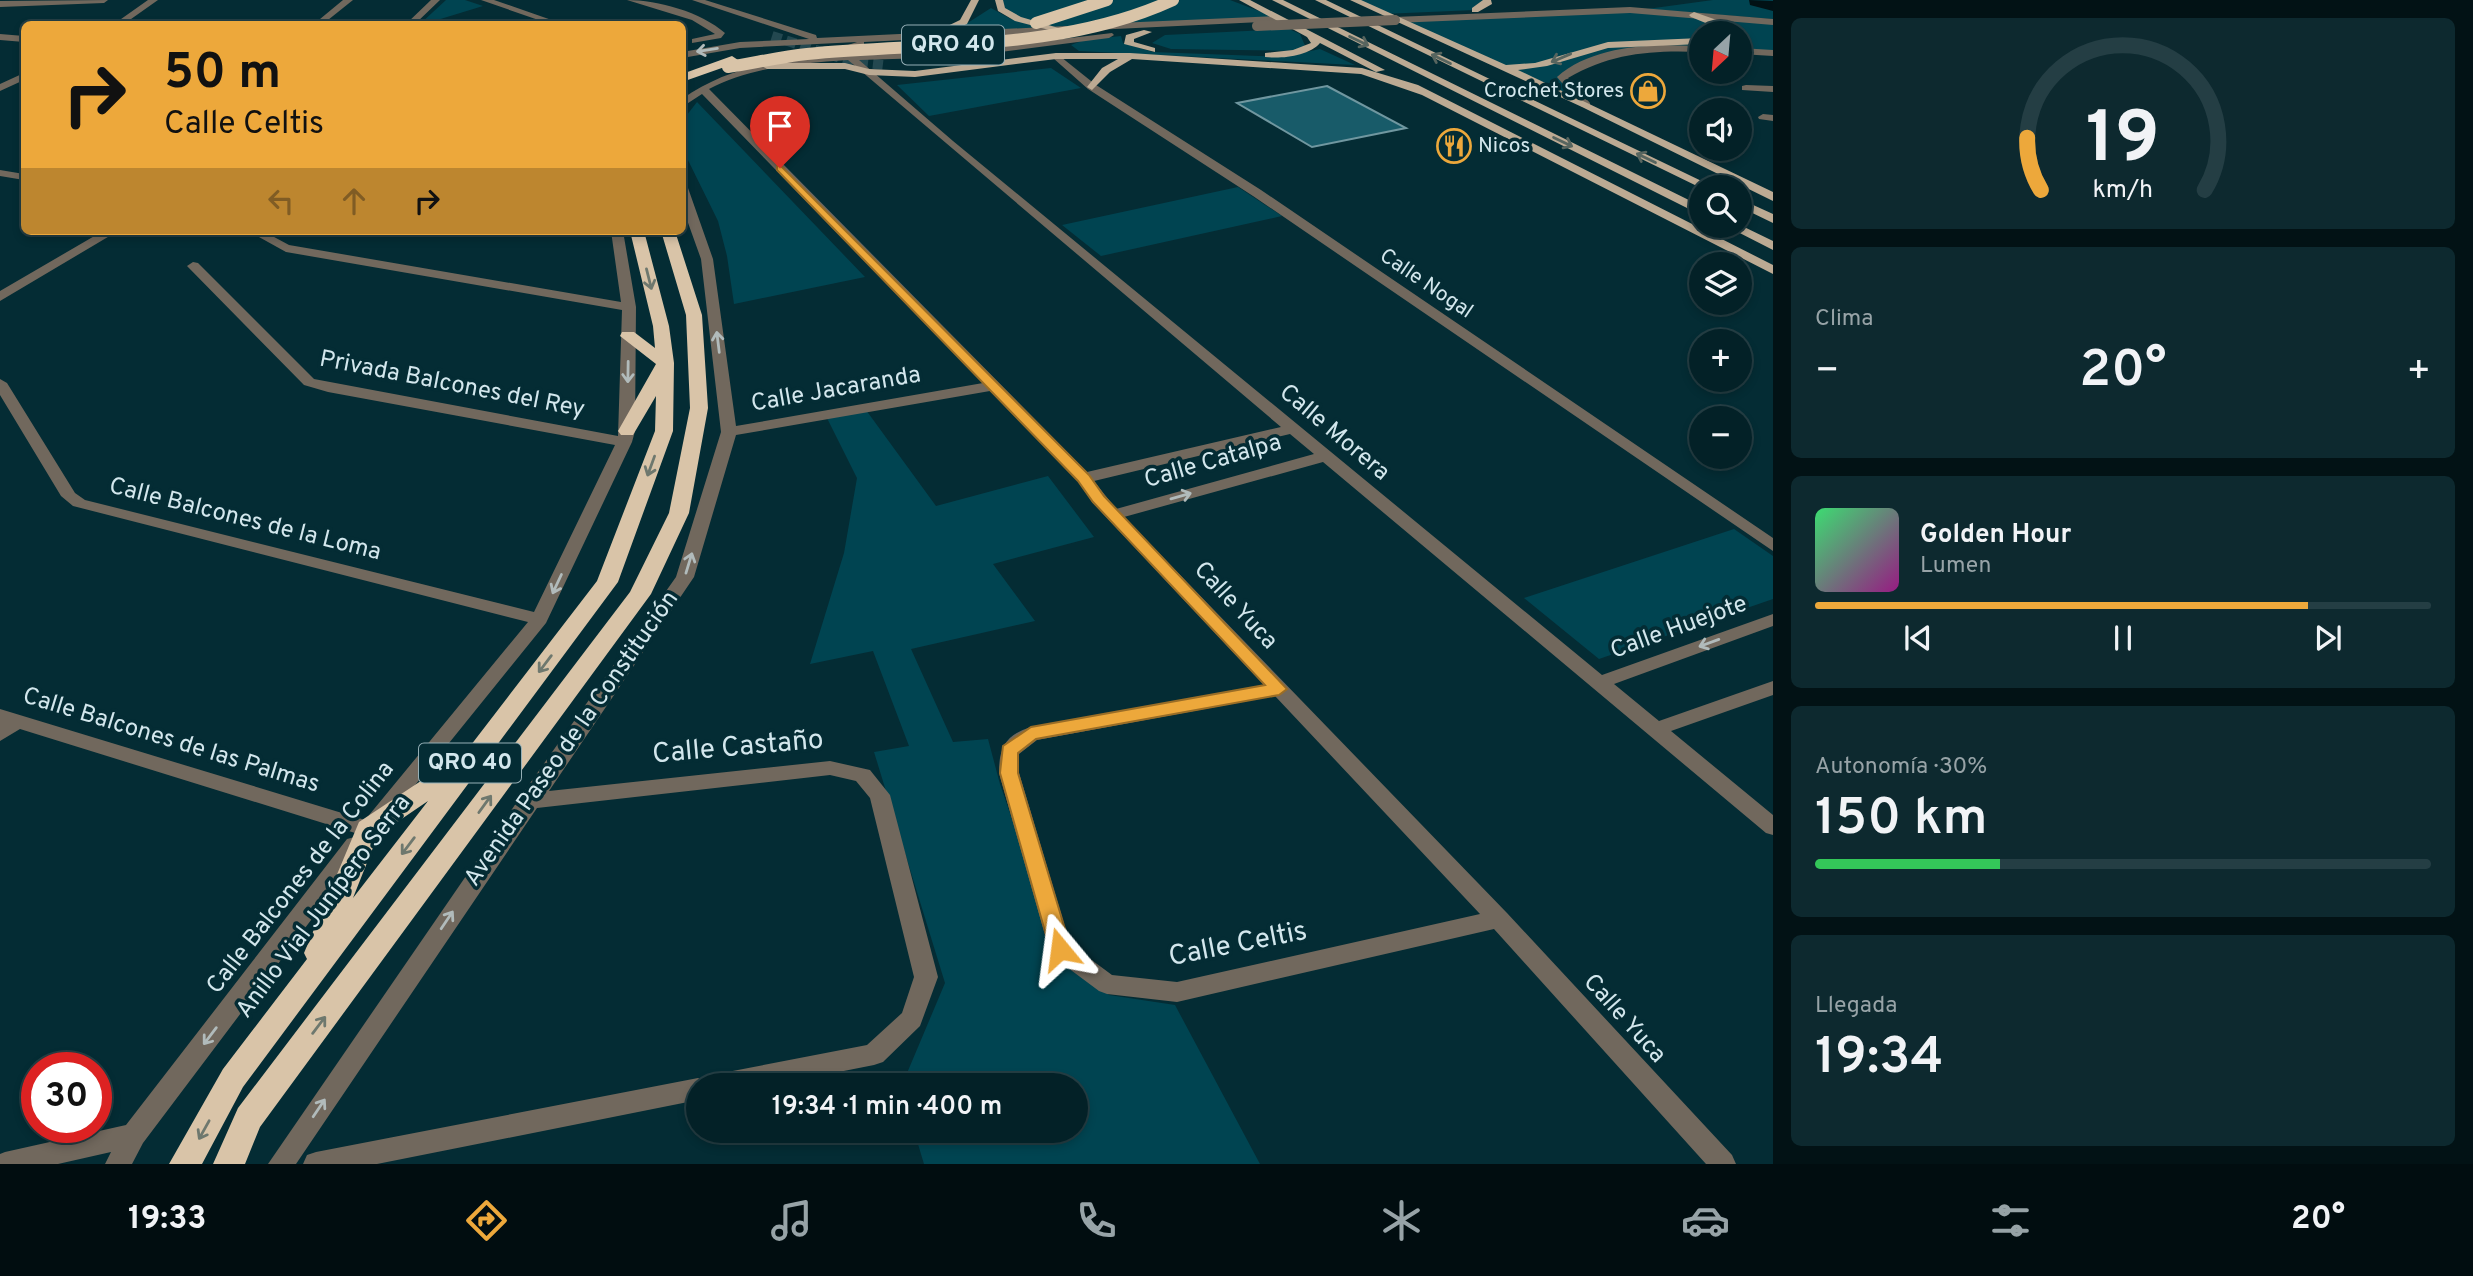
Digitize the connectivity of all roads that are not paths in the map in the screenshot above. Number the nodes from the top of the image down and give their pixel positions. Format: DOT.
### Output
graph roads {
  1 [pos="104,0"];
  2 [pos="154,0"];
  3 [pos="349,0"];
  4 [pos="436,0"];
  5 [pos="485,0"];
  6 [pos="631,0"];
  7 [pos="655,0"];
  8 [pos="696,0"];
  9 [pos="975,0"];
  10 [pos="999,0"];
  11 [pos="1107,0"];
  12 [pos="1173,0"];
  13 [pos="1243,0"];
  14 [pos="1276,0"];
  15 [pos="1319,0"];
  16 [pos="1355,0"];
  17 [pos="1487,0"];
  18 [pos="1232,1"];
  19 [pos="1650,1"];
  20 [pos="0,4"];
  21 [pos="1475,10"];
  22 [pos="1267,12"];
  23 [pos="1694,15"];
  24 [pos="720,20"];
  25 [pos="122,21"];
  26 [pos="322,21"];
  27 [pos="413,21"];
  28 [pos="549,21"];
  29 [pos="1711,21"];
  30 [pos="1773,22"];
  31 [pos="1255,23"];
  32 [pos="1057,29"];
  33 [pos="759,32"];
  34 [pos="1147,32"];
  35 [pos="1310,33"];
  36 [pos="772,36"];
  37 [pos="934,36"];
  38 [pos="0,37"];
  39 [pos="21,38"];
  40 [pos="1078,38"];
  41 [pos="823,40"];
  42 [pos="1689,41"];
  43 [pos="686,42"];
  44 [pos="740,46"];
  45 [pos="1689,49"];
  46 [pos="1752,52"];
  47 [pos="1773,53"];
  48 [pos="686,54"];
  49 [pos="1019,54"];
  50 [pos="1056,56"];
  51 [pos="1130,56"];
  52 [pos="851,58"];
  53 [pos="1482,59"];
  54 [pos="730,64"];
  55 [pos="767,66"];
  56 [pos="876,69"];
  57 [pos="915,74"];
  58 [pos="686,77"];
  59 [pos="21,78"];
  60 [pos="686,84"];
  61 [pos="883,84"];
  62 [pos="1092,87"];
  63 [pos="0,88"];
  64 [pos="1746,88"];
  65 [pos="703,89"];
  66 [pos="1773,89"];
  67 [pos="1422,92"];
  68 [pos="686,101"];
  69 [pos="1587,106"];
  70 [pos="0,173"];
  71 [pos="21,176"];
  72 [pos="1689,178"];
  73 [pos="1773,197"];
  74 [pos="686,199"];
  75 [pos="1689,205"];
  76 [pos="1752,209"];
  77 [pos="1773,219"];
  78 [pos="105,235"];
  79 [pos="262,235"];
  80 [pos="618,235"];
  81 [pos="638,235"];
  82 [pos="669,235"];
  83 [pos="1752,236"];
  84 [pos="1773,246"];
  85 [pos="192,266"];
  86 [pos="1773,270"];
  87 [pos="0,297"];
  88 [pos="629,307"];
  89 [pos="628,336"];
  90 [pos="665,363"];
  91 [pos="0,383"];
  92 [pos="992,386"];
  93 [pos="1293,429"];
  94 [pos="729,432"];
  95 [pos="625,436"];
  96 [pos="1325,456"];
  97 [pos="1084,478"];
  98 [pos="1115,514"];
  99 [pos="1773,547"];
  100 [pos="540,619"];
  101 [pos="1773,620"];
  102 [pos="1601,682"];
  103 [pos="1773,688"];
  104 [pos="1279,689"];
  105 [pos="8,718"];
  106 [pos="1657,729"];
  107 [pos="0,734"];
  108 [pos="475,757"];
  109 [pos="528,802"];
  110 [pos="1773,827"];
  111 [pos="368,829"];
  112 [pos="1499,919"];
  113 [pos="308,978"];
  114 [pos="778,1073"];
  115 [pos="686,1091"];
  116 [pos="134,1135"];
  117 [pos="5,1164"];
  118 [pos="118,1164"];
  119 [pos="185,1164"];
  120 [pos="229,1164"];
  121 [pos="281,1164"];
  122 [pos="316,1164"];
  123 [pos="1723,1164"];
  1 -- 20 [label="street"];
  2 -- 25 [label="street"];
  3 -- 26 [label="street"];
  4 -- 27 [label="street"];
  5 -- 28 [label="street"];
  6 -- 43 [label="street"];
  7 -- 24 [label="street"];
  8 -- 41 [label="street"];
  9 -- 37 [label="main road"];
  10 -- 32 [label="main road"];
  11 -- 54 [label="highway, QRO 40, bridge"];
  12 -- 54 [label="highway, QRO 40, bridge"];
  13 -- 22 [label="main road"];
  14 -- 75 [label="main road, one-way"];
  72 -- 15 [label="main road, one-way"];
  16 -- 53 [label="main road"];
  17 -- 21 [label="main road"];
  18 -- 22 [label="main road"];
  19 -- 21 [label="street"];
  21 -- 31 [label="street"];
  22 -- 35 [label="main road"];
  23 -- 29 [label="main road"];
  23 -- 30 [label="street"];
  23 -- 31 [label="street, bridge"];
  31 -- 32 [label="street"];
  31 -- 34 [label="street"];
  32 -- 37 [label="street"];
  32 -- 52 [label="street"];
  33 -- 36 [label="street"];
  34 -- 35 [label="main road"];
  34 -- 40 [label="street"];
  35 -- 67 [label="main road"];
  37 -- 41 [label="street"];
  38 -- 39 [label="street"];
  40 -- 49 [label="street"];
  40 -- 50 [label="street"];
  40 -- 52 [label="street"];
  41 -- 44 [label="street"];
  41 -- 55 [label="street"];
  42 -- 53 [label="main road, one-way"];
  44 -- 48 [label="street, one-way"];
  44 -- 55 [label="street"];
  45 -- 69 [label="street"];
  46 -- 47 [label="street"];
  49 -- 50 [label="street"];
  49 -- 56 [label="street"];
  50 -- 51 [label="main road"];
  50 -- 57 [label="main road"];
  50 -- 62 [label="street, Calle Nogal"];
  51 -- 62 [label="main road"];
  51 -- 67 [label="main road"];
  52 -- 55 [label="street"];
  52 -- 56 [label="street, Calle Morera"];
  53 -- 69 [label="main road"];
  54 -- 58 [label="highway, QRO 40"];
  54 -- 60 [label="highway, QRO 40"];
  55 -- 56 [label="main road"];
  55 -- 65 [label="street"];
  56 -- 57 [label="main road"];
  56 -- 61 [label="street, Calle Morera"];
  57 -- 61 [label="main road"];
  59 -- 63 [label="street"];
  61 -- 93 [label="street, Calle Morera"];
  62 -- 99 [label="street, Calle Nogal"];
  64 -- 66 [label="street"];
  65 -- 68 [label="street"];
  65 -- 92 [label="street, Calle Yuca"];
  67 -- 86 [label="main road"];
  69 -- 73 [label="main road"];
  70 -- 71 [label="street"];
  94 -- 74 [label="street, Avenida Paseo de la Constitución, one-way"];
  76 -- 77 [label="main road"];
  78 -- 87 [label="street"];
  79 -- 88 [label="street"];
  80 -- 88 [label="street, Calle Balcones de la Colina"];
  81 -- 90 [label="highway, Anillo Vial Junípero Serra / QRO 40, one-way"];
  120 -- 82 [label="highway, QRO 40, one-way"];
  83 -- 84 [label="main road"];
  85 -- 95 [label="street, Privada Balcones del Rey"];
  88 -- 89 [label="street, Calle Balcones de la Colina"];
  89 -- 90 [label="highway"];
  89 -- 95 [label="street, Calle Balcones de la Colina, one-way"];
  90 -- 95 [label="highway"];
  90 -- 108 [label="highway, Anillo Vial Junípero Serra / QRO 40, one-way"];
  91 -- 100 [label="street, Calle Balcones de la Loma"];
  92 -- 94 [label="street, Calle Jacaranda"];
  92 -- 97 [label="street, Calle Yuca"];
  93 -- 96 [label="street, Calle Morera"];
  93 -- 97 [label="street, Calle Catalpa"];
  109 -- 94 [label="street, Avenida Paseo de la Constitución, one-way"];
  95 -- 100 [label="street, Calle Balcones de la Colina, one-way"];
  98 -- 96 [label="street, Calle Catalpa, one-way"];
  96 -- 102 [label="street, Calle Morera"];
  97 -- 98 [label="street, Calle Yuca"];
  98 -- 104 [label="street, Calle Yuca"];
  100 -- 111 [label="street, Calle Balcones de la Colina"];
  101 -- 102 [label="street, Calle Huejote, one-way"];
  102 -- 106 [label="street, Calle Morera"];
  103 -- 106 [label="street"];
  104 -- 112 [label="street, Calle Yuca"];
  104 -- 112 [label="street, Calle Celtis"];
  105 -- 107 [label="street"];
  105 -- 111 [label="street, Calle Balcones de las Palmas"];
  106 -- 110 [label="street, Calle Morera"];
  108 -- 111 [label="highway"];
  108 -- 113 [label="highway, Anillo Vial Junípero Serra / QRO 40, one-way"];
  109 -- 114 [label="street, Calle Castaño"];
  121 -- 109 [label="street, Avenida Paseo de la Constitución, one-way"];
  111 -- 113 [label="highway"];
  111 -- 116 [label="street, Calle Balcones de la Colina, one-way"];
  112 -- 123 [label="street, Calle Yuca"];
  113 -- 119 [label="highway, Anillo Vial Junípero Serra / QRO 40, one-way"];
  115 -- 122 [label="street"];
  116 -- 117 [label="street"];
  116 -- 118 [label="street, Calle Balcones de la Colina"];
}
